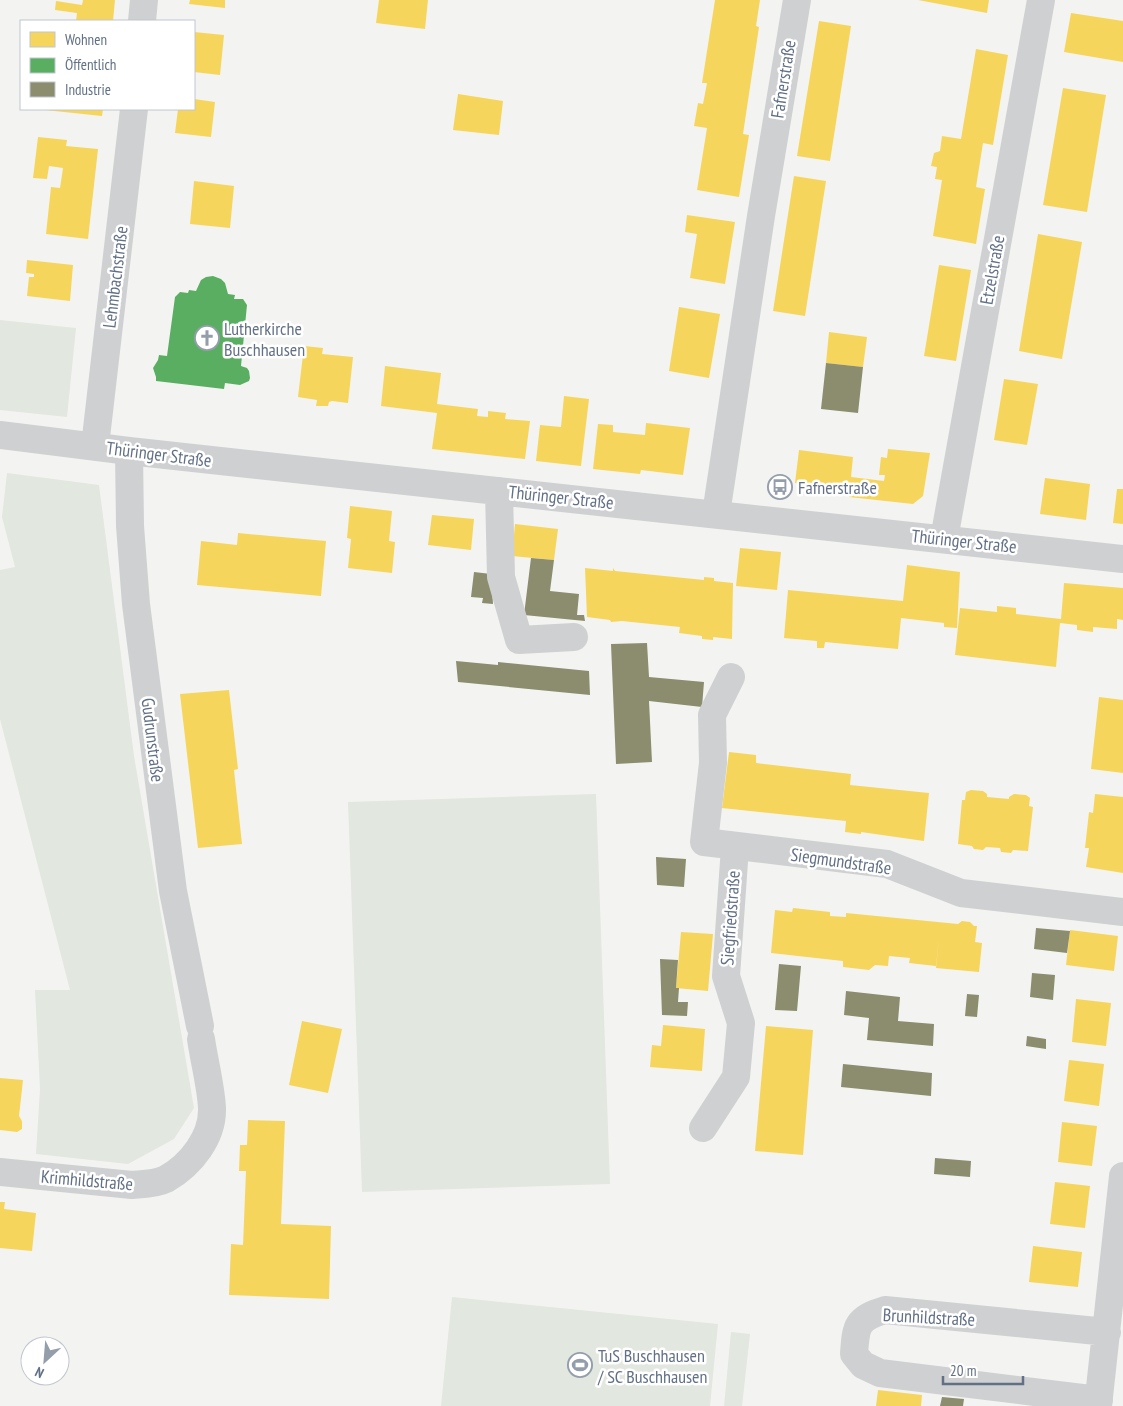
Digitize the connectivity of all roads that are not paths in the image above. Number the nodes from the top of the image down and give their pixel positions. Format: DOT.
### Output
graph roads {
  1 [pos="144,0"];
  2 [pos="796,0"];
  3 [pos="1041,0"];
  4 [pos="142,20"];
  5 [pos="134,110"];
  6 [pos="0,435"];
  7 [pos="95,446"];
  8 [pos="129,451"];
  9 [pos="499,491"];
  10 [pos="716,514"];
  11 [pos="944,539"];
  12 [pos="1123,559"];
  13 [pos="574,637"];
  14 [pos="731,677"];
  15 [pos="736,847"];
  16 [pos="1123,912"];
  17 [pos="200,1033"];
  18 [pos="703,1128"];
  19 [pos="0,1172"];
  20 [pos="1123,1176"];
  21 [pos="1107,1332"];
  22 [pos="1099,1403"];
  1 -- 4 [label="street"];
  2 -- 10 [label="street, Fafnerstraße"];
  3 -- 11 [label="street, Etzelstraße"];
  5 -- 7 [label="street, Lehmbachstraße"];
  6 -- 7 [label="street, Thüringer Straße"];
  7 -- 8 [label="street, Thüringer Straße"];
  8 -- 9 [label="street, Thüringer Straße"];
  8 -- 17 [label="street, Gudrunstraße"];
  9 -- 10 [label="street, Thüringer Straße"];
  9 -- 13 [label="street"];
  10 -- 11 [label="street, Thüringer Straße"];
  11 -- 12 [label="street, Thüringer Straße"];
  14 -- 15 [label="street, Siegmundstraße"];
  15 -- 16 [label="street, Siegmundstraße"];
  15 -- 18 [label="street, Siegfriedstraße"];
  17 -- 19 [label="street, Krimhildstraße"];
  20 -- 21 [label="street"];
  21 -- 22 [label="street"];
  21 -- 22 [label="street, Brunhildstraße"];
}
